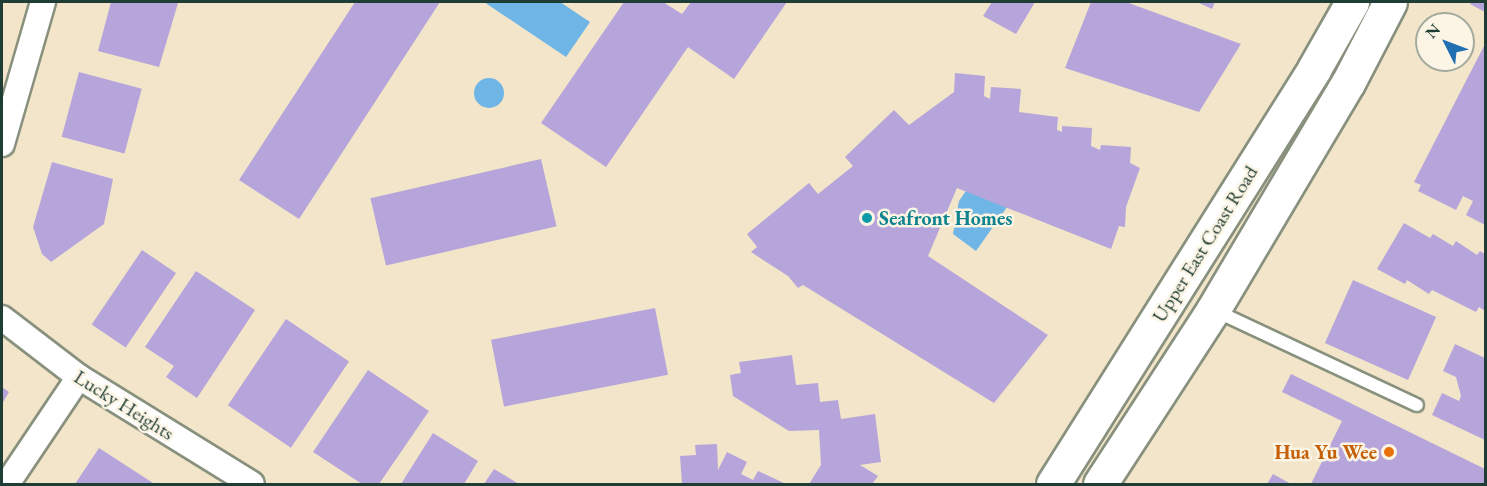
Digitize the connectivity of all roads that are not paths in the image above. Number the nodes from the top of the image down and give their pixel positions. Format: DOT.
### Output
graph roads {
  1 [pos="43,2"];
  2 [pos="1352,2"];
  3 [pos="1390,2"];
  4 [pos="2,144"];
  5 [pos="1213,310"];
  6 [pos="2,318"];
  7 [pos="79,377"];
  8 [pos="1417,405"];
  9 [pos="7,484"];
  10 [pos="252,484"];
  11 [pos="1053,484"];
  12 [pos="1100,484"];
  1 -- 4 [label="street"];
  2 -- 11 [label="main road, Upper East Coast Road"];
  3 -- 5 [label="main road, Upper East Coast Road"];
  5 -- 8 [label="lane"];
  5 -- 12 [label="main road, Upper East Coast Road"];
  6 -- 7 [label="street, Lucky Heights"];
  7 -- 9 [label="street"];
  7 -- 10 [label="street, Lucky Heights"];
}
